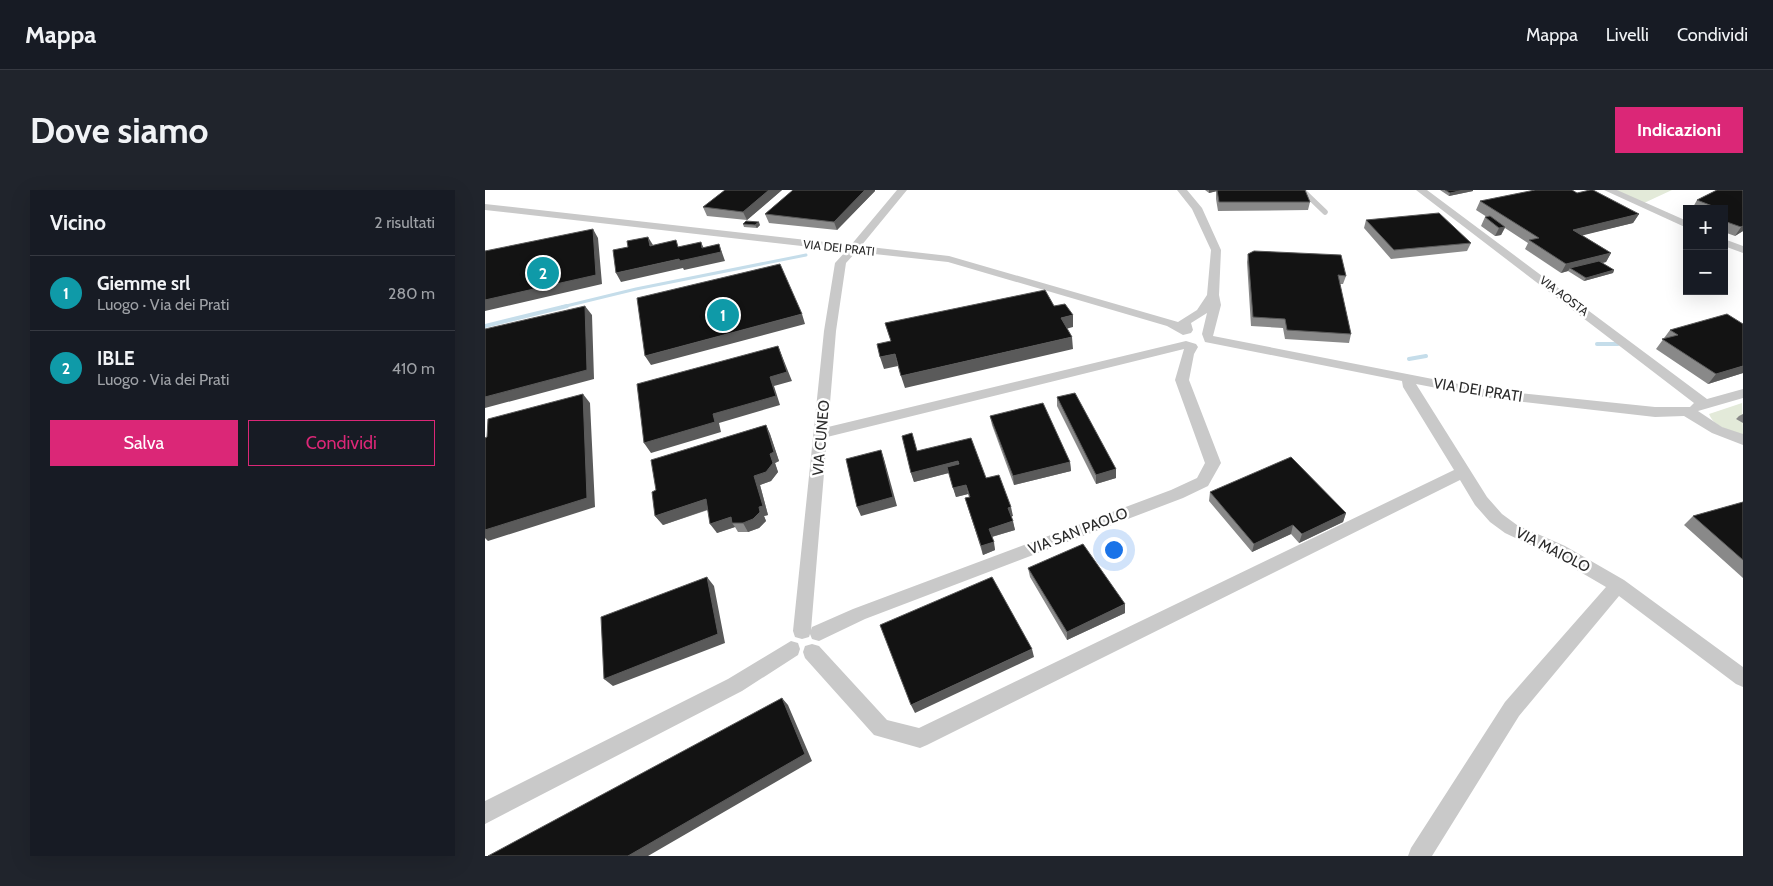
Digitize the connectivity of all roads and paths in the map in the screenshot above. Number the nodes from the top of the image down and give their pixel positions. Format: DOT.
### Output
graph roads {
  1 [pos="902,190"];
  2 [pos="1182,190"];
  3 [pos="1302,190"];
  4 [pos="1421,190"];
  5 [pos="1609,190"];
  6 [pos="485,207"];
  7 [pos="1325,212"];
  8 [pos="1683,223"];
  9 [pos="1728,244"];
  10 [pos="853,250"];
  11 [pos="1743,250"];
  12 [pos="1213,296"];
  13 [pos="1208,337"];
  14 [pos="1187,338"];
  15 [pos="1408,379"];
  16 [pos="1743,393"];
  17 [pos="1706,404"];
  18 [pos="1687,411"];
  19 [pos="822,433"];
  20 [pos="1743,440"];
  21 [pos="1463,472"];
  22 [pos="1618,585"];
  23 [pos="810,632"];
  24 [pos="791,649"];
  25 [pos="811,652"];
  26 [pos="1743,678"];
  27 [pos="485,813"];
  28 [pos="1419,856"];
  1 -- 10 [label="street, VIA CUNEO"];
  2 -- 12 [label="street"];
  3 -- 7 [label="lane"];
  4 -- 17 [label="street, VIA AOSTA"];
  5 -- 8 [label="street"];
  6 -- 10 [label="street, VIA DEI PRATI"];
  9 -- 11 [label="street"];
  10 -- 14 [label="street, VIA DEI PRATI"];
  10 -- 19 [label="street, VIA CUNEO"];
  12 -- 13 [label="street"];
  12 -- 14 [label="street"];
  13 -- 14 [label="street"];
  13 -- 15 [label="street, VIA DEI PRATI"];
  14 -- 19 [label="street"];
  14 -- 23 [label="street, VIA SAN PAOLO"];
  15 -- 18 [label="street, VIA DEI PRATI"];
  15 -- 21 [label="street, VIA MAIOLO"];
  16 -- 17 [label="street, VIA DEI PRATI"];
  17 -- 18 [label="street, VIA DEI PRATI"];
  18 -- 20 [label="street"];
  19 -- 23 [label="street, VIA CUNEO"];
  21 -- 22 [label="street, VIA MAIOLO"];
  21 -- 25 [label="street"];
  22 -- 26 [label="street, VIA MAIOLO"];
  22 -- 28 [label="street"];
  23 -- 24 [label="street"];
  23 -- 25 [label="street"];
  24 -- 25 [label="street"];
  24 -- 27 [label="street"];
}
